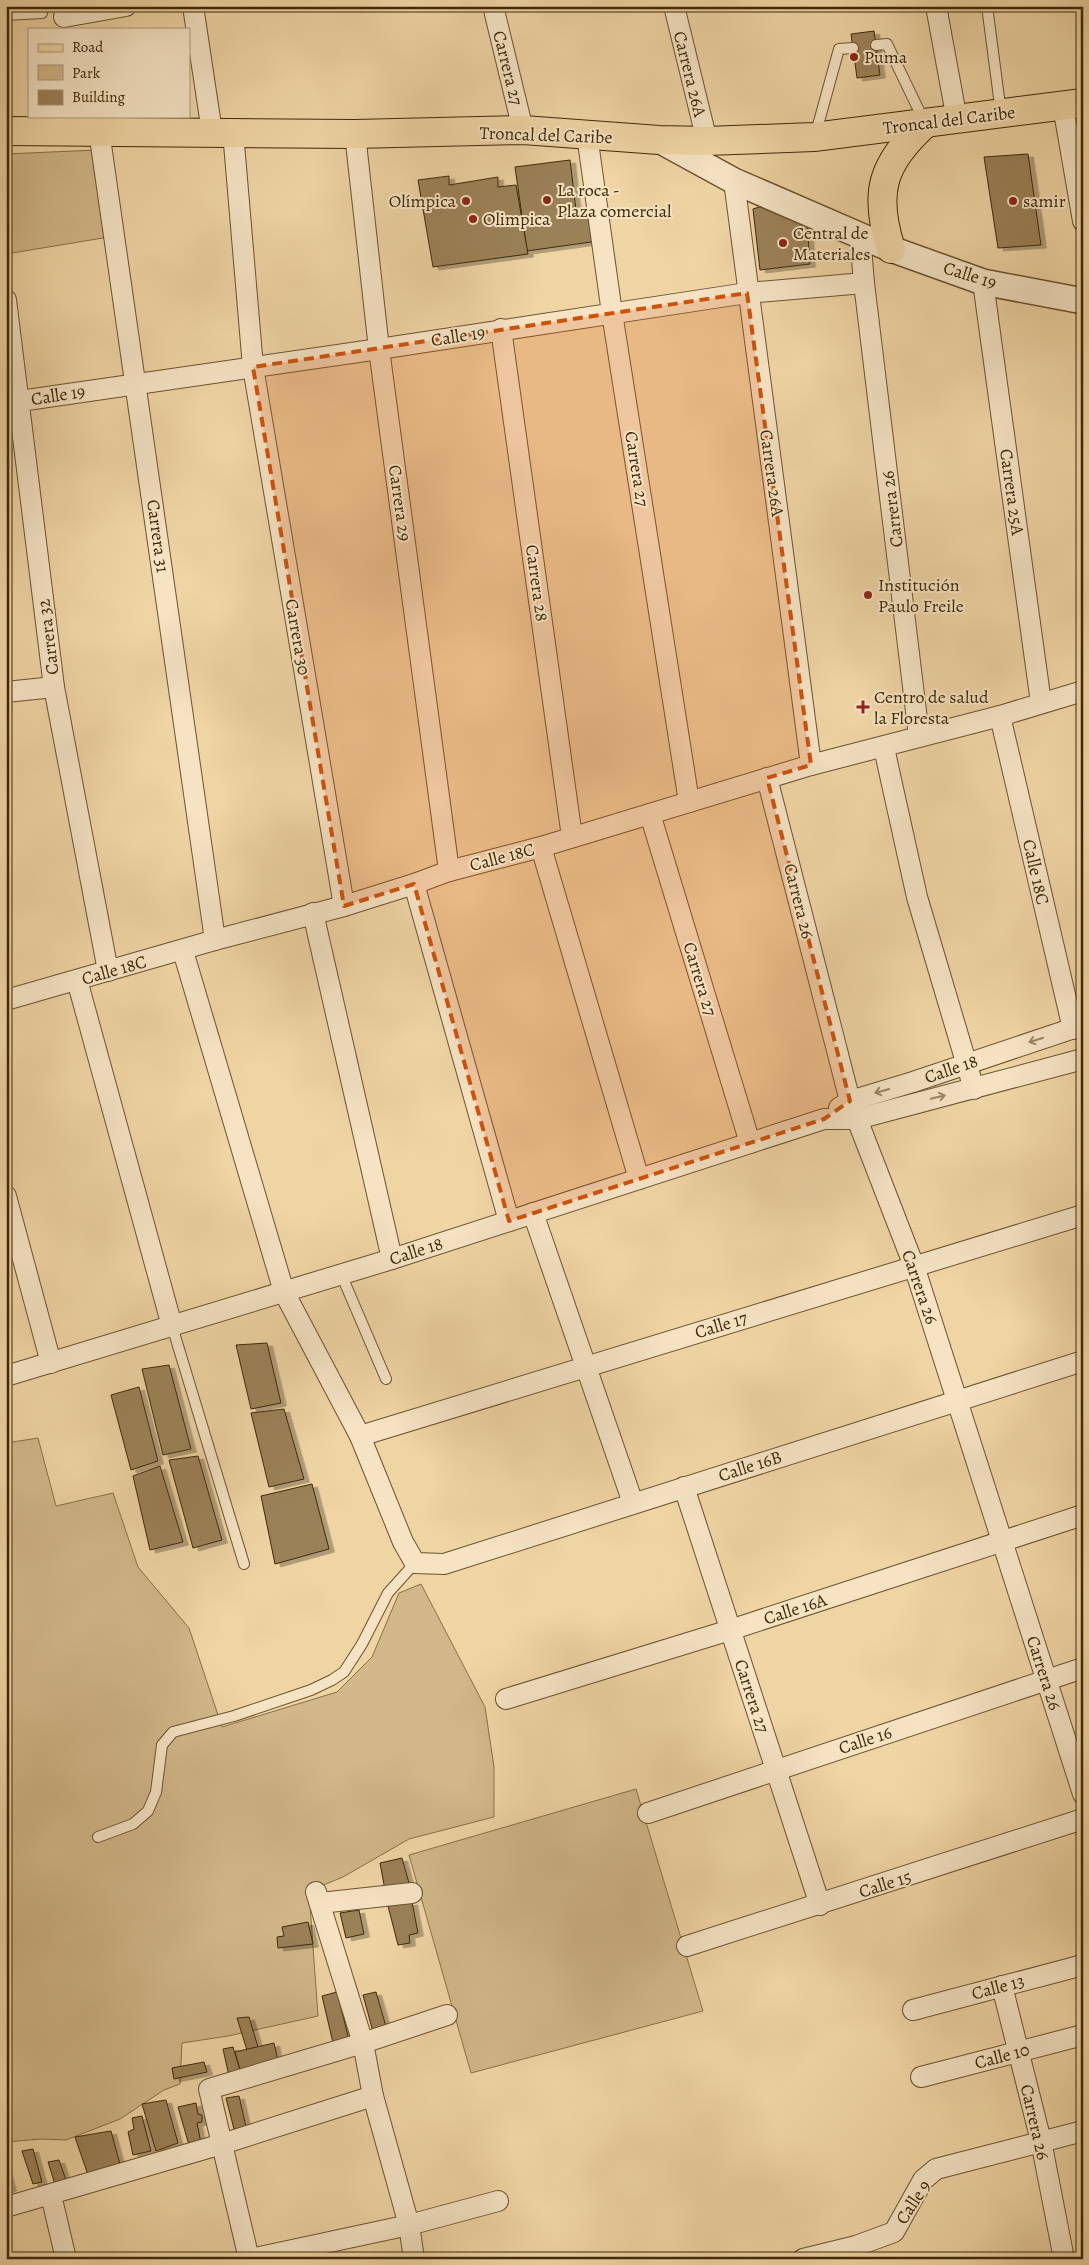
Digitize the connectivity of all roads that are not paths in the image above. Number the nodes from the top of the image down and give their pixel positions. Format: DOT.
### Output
graph roads {
  1 [pos="126,6"];
  2 [pos="192,6"];
  3 [pos="493,6"];
  4 [pos="674,6"];
  5 [pos="936,6"];
  6 [pos="987,6"];
  7 [pos="42,13"];
  8 [pos="6,15"];
  9 [pos="64,17"];
  10 [pos="876,45"];
  11 [pos="853,48"];
  12 [pos="1073,104"];
  13 [pos="1001,114"];
  14 [pos="957,120"];
  15 [pos="69,124"];
  16 [pos="925,124"];
  17 [pos="523,130"];
  18 [pos="6,131"];
  19 [pos="99,131"];
  20 [pos="223,132"];
  21 [pos="355,134"];
  22 [pos="588,135"];
  23 [pos="814,137"];
  24 [pos="659,140"];
  25 [pos="707,141"];
  26 [pos="734,181"];
  27 [pos="1083,221"];
  28 [pos="860,236"];
  29 [pos="891,249"];
  30 [pos="864,282"];
  31 [pos="983,282"];
  32 [pos="747,292"];
  33 [pos="6,300"];
  34 [pos="1083,301"];
  35 [pos="612,313"];
  36 [pos="501,329"];
  37 [pos="379,349"];
  38 [pos="253,367"];
  39 [pos="136,383"];
  40 [pos="13,402"];
  41 [pos="54,687"];
  42 [pos="1083,691"];
  43 [pos="6,692"];
  44 [pos="1041,702"];
  45 [pos="1000,716"];
  46 [pos="919,736"];
  47 [pos="884,748"];
  48 [pos="811,765"];
  49 [pos="768,778"];
  50 [pos="689,802"];
  51 [pos="650,814"];
  52 [pos="572,837"];
  53 [pos="541,847"];
  54 [pos="449,871"];
  55 [pos="414,884"];
  56 [pos="344,906"];
  57 [pos="313,913"];
  58 [pos="215,940"];
  59 [pos="183,950"];
  60 [pos="108,971"];
  61 [pos="77,980"];
  62 [pos="6,1000"];
  63 [pos="1078,1027"];
  64 [pos="1083,1059"];
  65 [pos="966,1063"];
  66 [pos="974,1088"];
  67 [pos="854,1110"];
  68 [pos="750,1143"];
  69 [pos="639,1179"];
  70 [pos="6,1196"];
  71 [pos="533,1213"];
  72 [pos="1083,1215"];
  73 [pos="509,1221"];
  74 [pos="392,1259"];
  75 [pos="914,1266"];
  76 [pos="341,1274"];
  77 [pos="284,1292"];
  78 [pos="172,1326"];
  79 [pos="1083,1361"];
  80 [pos="51,1363"];
  81 [pos="586,1366"];
  82 [pos="6,1376"];
  83 [pos="386,1379"];
  84 [pos="957,1401"];
  85 [pos="360,1436"];
  86 [pos="684,1487"];
  87 [pos="633,1503"];
  88 [pos="1083,1515"];
  89 [pos="1002,1540"];
  90 [pos="415,1563"];
  91 [pos="244,1564"];
  92 [pos="730,1630"];
  93 [pos="1083,1668"];
  94 [pos="1046,1680"];
  95 [pos="506,1699"];
  96 [pos="776,1770"];
  97 [pos="1083,1794"];
  98 [pos="648,1813"];
  99 [pos="1083,1819"];
  100 [pos="98,1837"];
  101 [pos="412,1893"];
  102 [pos="820,1905"];
  103 [pos="687,1946"];
  104 [pos="1083,1965"];
  105 [pos="1002,1986"];
  106 [pos="913,2010"];
  107 [pos="447,2015"];
  108 [pos="1083,2035"];
  109 [pos="363,2043"];
  110 [pos="1020,2052"];
  111 [pos="921,2077"];
  112 [pos="373,2096"];
  113 [pos="1083,2131"];
  114 [pos="1040,2142"];
  115 [pos="222,2144"];
  116 [pos="51,2196"];
  117 [pos="498,2201"];
  118 [pos="6,2207"];
  119 [pos="409,2225"];
  120 [pos="66,2259"];
  121 [pos="249,2259"];
  122 [pos="414,2259"];
  123 [pos="803,2259"];
  124 [pos="1064,2259"];
  1 -- 9 [label="street"];
  2 -- 20 [label="street"];
  3 -- 17 [label="street, Carrera 27"];
  4 -- 25 [label="street, Carrera 26A"];
  5 -- 14 [label="street"];
  6 -- 13 [label="lane"];
  7 -- 8 [label="lane"];
  10 -- 16 [label="lane"];
  11 -- 23 [label="lane"];
  12 -- 13 [label="main road, Troncal del Caribe"];
  12 -- 27 [label="street"];
  13 -- 14 [label="main road, Troncal del Caribe"];
  14 -- 16 [label="main road, Troncal del Caribe"];
  15 -- 18 [label="main road, Troncal del Caribe"];
  15 -- 19 [label="main road, Troncal del Caribe"];
  16 -- 23 [label="main road, Troncal del Caribe"];
  16 -- 29 [label="main road"];
  17 -- 21 [label="main road, Troncal del Caribe"];
  17 -- 22 [label="main road, Troncal del Caribe"];
  19 -- 20 [label="main road, Troncal del Caribe"];
  19 -- 39 [label="street, Carrera 31"];
  20 -- 21 [label="main road, Troncal del Caribe"];
  20 -- 38 [label="street, Carrera 30"];
  21 -- 37 [label="street, Carrera 29"];
  22 -- 24 [label="main road, Troncal del Caribe"];
  22 -- 35 [label="street, Carrera 27"];
  23 -- 25 [label="main road, Troncal del Caribe"];
  24 -- 25 [label="main road, Troncal del Caribe"];
  24 -- 26 [label="street, Calle 19"];
  26 -- 28 [label="street, Calle 19"];
  26 -- 32 [label="street, Carrera 26A"];
  28 -- 29 [label="street, Calle 19"];
  28 -- 30 [label="street"];
  29 -- 31 [label="street, Calle 19"];
  30 -- 32 [label="street, Calle 19"];
  30 -- 46 [label="street, Carrera 26"];
  31 -- 34 [label="street, Calle 19"];
  31 -- 44 [label="street, Carrera 25A"];
  32 -- 35 [label="street, Calle 19"];
  32 -- 48 [label="street, Carrera 26A"];
  33 -- 40 [label="street, Carrera 32"];
  35 -- 36 [label="street, Calle 19"];
  35 -- 50 [label="street, Carrera 27"];
  36 -- 37 [label="street, Calle 19"];
  36 -- 52 [label="street, Carrera 28"];
  37 -- 38 [label="street, Calle 19"];
  37 -- 54 [label="street, Carrera 29"];
  38 -- 39 [label="street, Calle 19"];
  38 -- 56 [label="street, Carrera 30"];
  39 -- 40 [label="street, Calle 19"];
  39 -- 58 [label="street, Carrera 31"];
  40 -- 41 [label="street, Carrera 32"];
  41 -- 43 [label="street"];
  41 -- 60 [label="street, Carrera 32"];
  42 -- 44 [label="street, Calle 18C"];
  44 -- 45 [label="street, Calle 18C"];
  45 -- 46 [label="street, Calle 18C"];
  45 -- 63 [label="street, Calle 18C"];
  46 -- 47 [label="street, Calle 18C"];
  47 -- 48 [label="street, Calle 18C"];
  47 -- 65 [label="street"];
  48 -- 49 [label="street, Calle 18C"];
  49 -- 50 [label="street, Calle 18C"];
  49 -- 67 [label="street, Carrera 26"];
  50 -- 51 [label="street, Calle 18C"];
  51 -- 52 [label="street, Calle 18C"];
  51 -- 68 [label="street, Carrera 27"];
  52 -- 53 [label="street, Calle 18C"];
  53 -- 54 [label="street, Calle 18C"];
  53 -- 69 [label="street"];
  54 -- 55 [label="street, Calle 18C"];
  55 -- 56 [label="street, Calle 18C"];
  55 -- 73 [label="street"];
  56 -- 57 [label="street, Calle 18C"];
  57 -- 58 [label="street, Calle 18C"];
  57 -- 74 [label="street"];
  58 -- 59 [label="street, Calle 18C"];
  59 -- 60 [label="street, Calle 18C"];
  59 -- 77 [label="street"];
  60 -- 61 [label="street, Calle 18C"];
  61 -- 62 [label="street, Calle 18C"];
  61 -- 78 [label="street"];
  63 -- 65 [label="street, Calle 18, one-way"];
  64 -- 66 [label="street, Calle 18"];
  65 -- 66 [label="street"];
  65 -- 67 [label="street, Calle 18, one-way"];
  67 -- 66 [label="street, Calle 18, one-way"];
  67 -- 68 [label="street, Calle 18"];
  67 -- 75 [label="street, Carrera 26"];
  68 -- 69 [label="street, Calle 18"];
  69 -- 71 [label="street, Calle 18"];
  70 -- 80 [label="street"];
  71 -- 73 [label="street, Calle 18"];
  71 -- 81 [label="street"];
  72 -- 75 [label="street, Calle 17"];
  73 -- 74 [label="street, Calle 18"];
  74 -- 76 [label="street, Calle 18"];
  75 -- 81 [label="street, Calle 17"];
  75 -- 84 [label="street, Carrera 26"];
  76 -- 77 [label="street, Calle 18"];
  76 -- 83 [label="lane"];
  77 -- 78 [label="street, Calle 18"];
  77 -- 85 [label="street"];
  78 -- 80 [label="street, Calle 18"];
  78 -- 91 [label="lane"];
  79 -- 84 [label="street, Calle 16B"];
  80 -- 82 [label="street, Calle 18"];
  81 -- 85 [label="street, Calle 17"];
  81 -- 87 [label="street"];
  84 -- 86 [label="street, Calle 16B"];
  84 -- 89 [label="street, Carrera 26"];
  85 -- 90 [label="street"];
  86 -- 87 [label="street, Calle 16B"];
  86 -- 92 [label="street, Carrera 27"];
  87 -- 90 [label="street, Calle 16B"];
  88 -- 89 [label="street, Calle 16A"];
  89 -- 92 [label="street, Calle 16A"];
  89 -- 94 [label="street, Carrera 26"];
  90 -- 100 [label="lane"];
  92 -- 95 [label="street, Calle 16A"];
  92 -- 96 [label="street, Carrera 27"];
  93 -- 94 [label="street, Calle 16"];
  94 -- 96 [label="street, Calle 16"];
  94 -- 97 [label="street, Carrera 26"];
  96 -- 98 [label="street, Calle 16"];
  96 -- 102 [label="street, Carrera 27"];
  99 -- 102 [label="street, Calle 15"];
  101 -- 109 [label="street"];
  102 -- 103 [label="street, Calle 15"];
  104 -- 105 [label="street, Calle 13"];
  105 -- 106 [label="street, Calle 13"];
  105 -- 110 [label="street, Carrera 26"];
  107 -- 109 [label="street"];
  108 -- 110 [label="street, Calle 10"];
  109 -- 112 [label="street"];
  109 -- 115 [label="street"];
  110 -- 111 [label="street, Calle 10"];
  110 -- 114 [label="street, Carrera 26"];
  112 -- 115 [label="street"];
  112 -- 119 [label="street"];
  113 -- 114 [label="street, Calle 9"];
  114 -- 123 [label="street, Calle 9"];
  114 -- 124 [label="street, Carrera 26"];
  115 -- 116 [label="street"];
  115 -- 121 [label="street"];
  116 -- 118 [label="street"];
  116 -- 120 [label="street"];
  117 -- 119 [label="street"];
  119 -- 121 [label="street"];
  119 -- 122 [label="street"];
}
